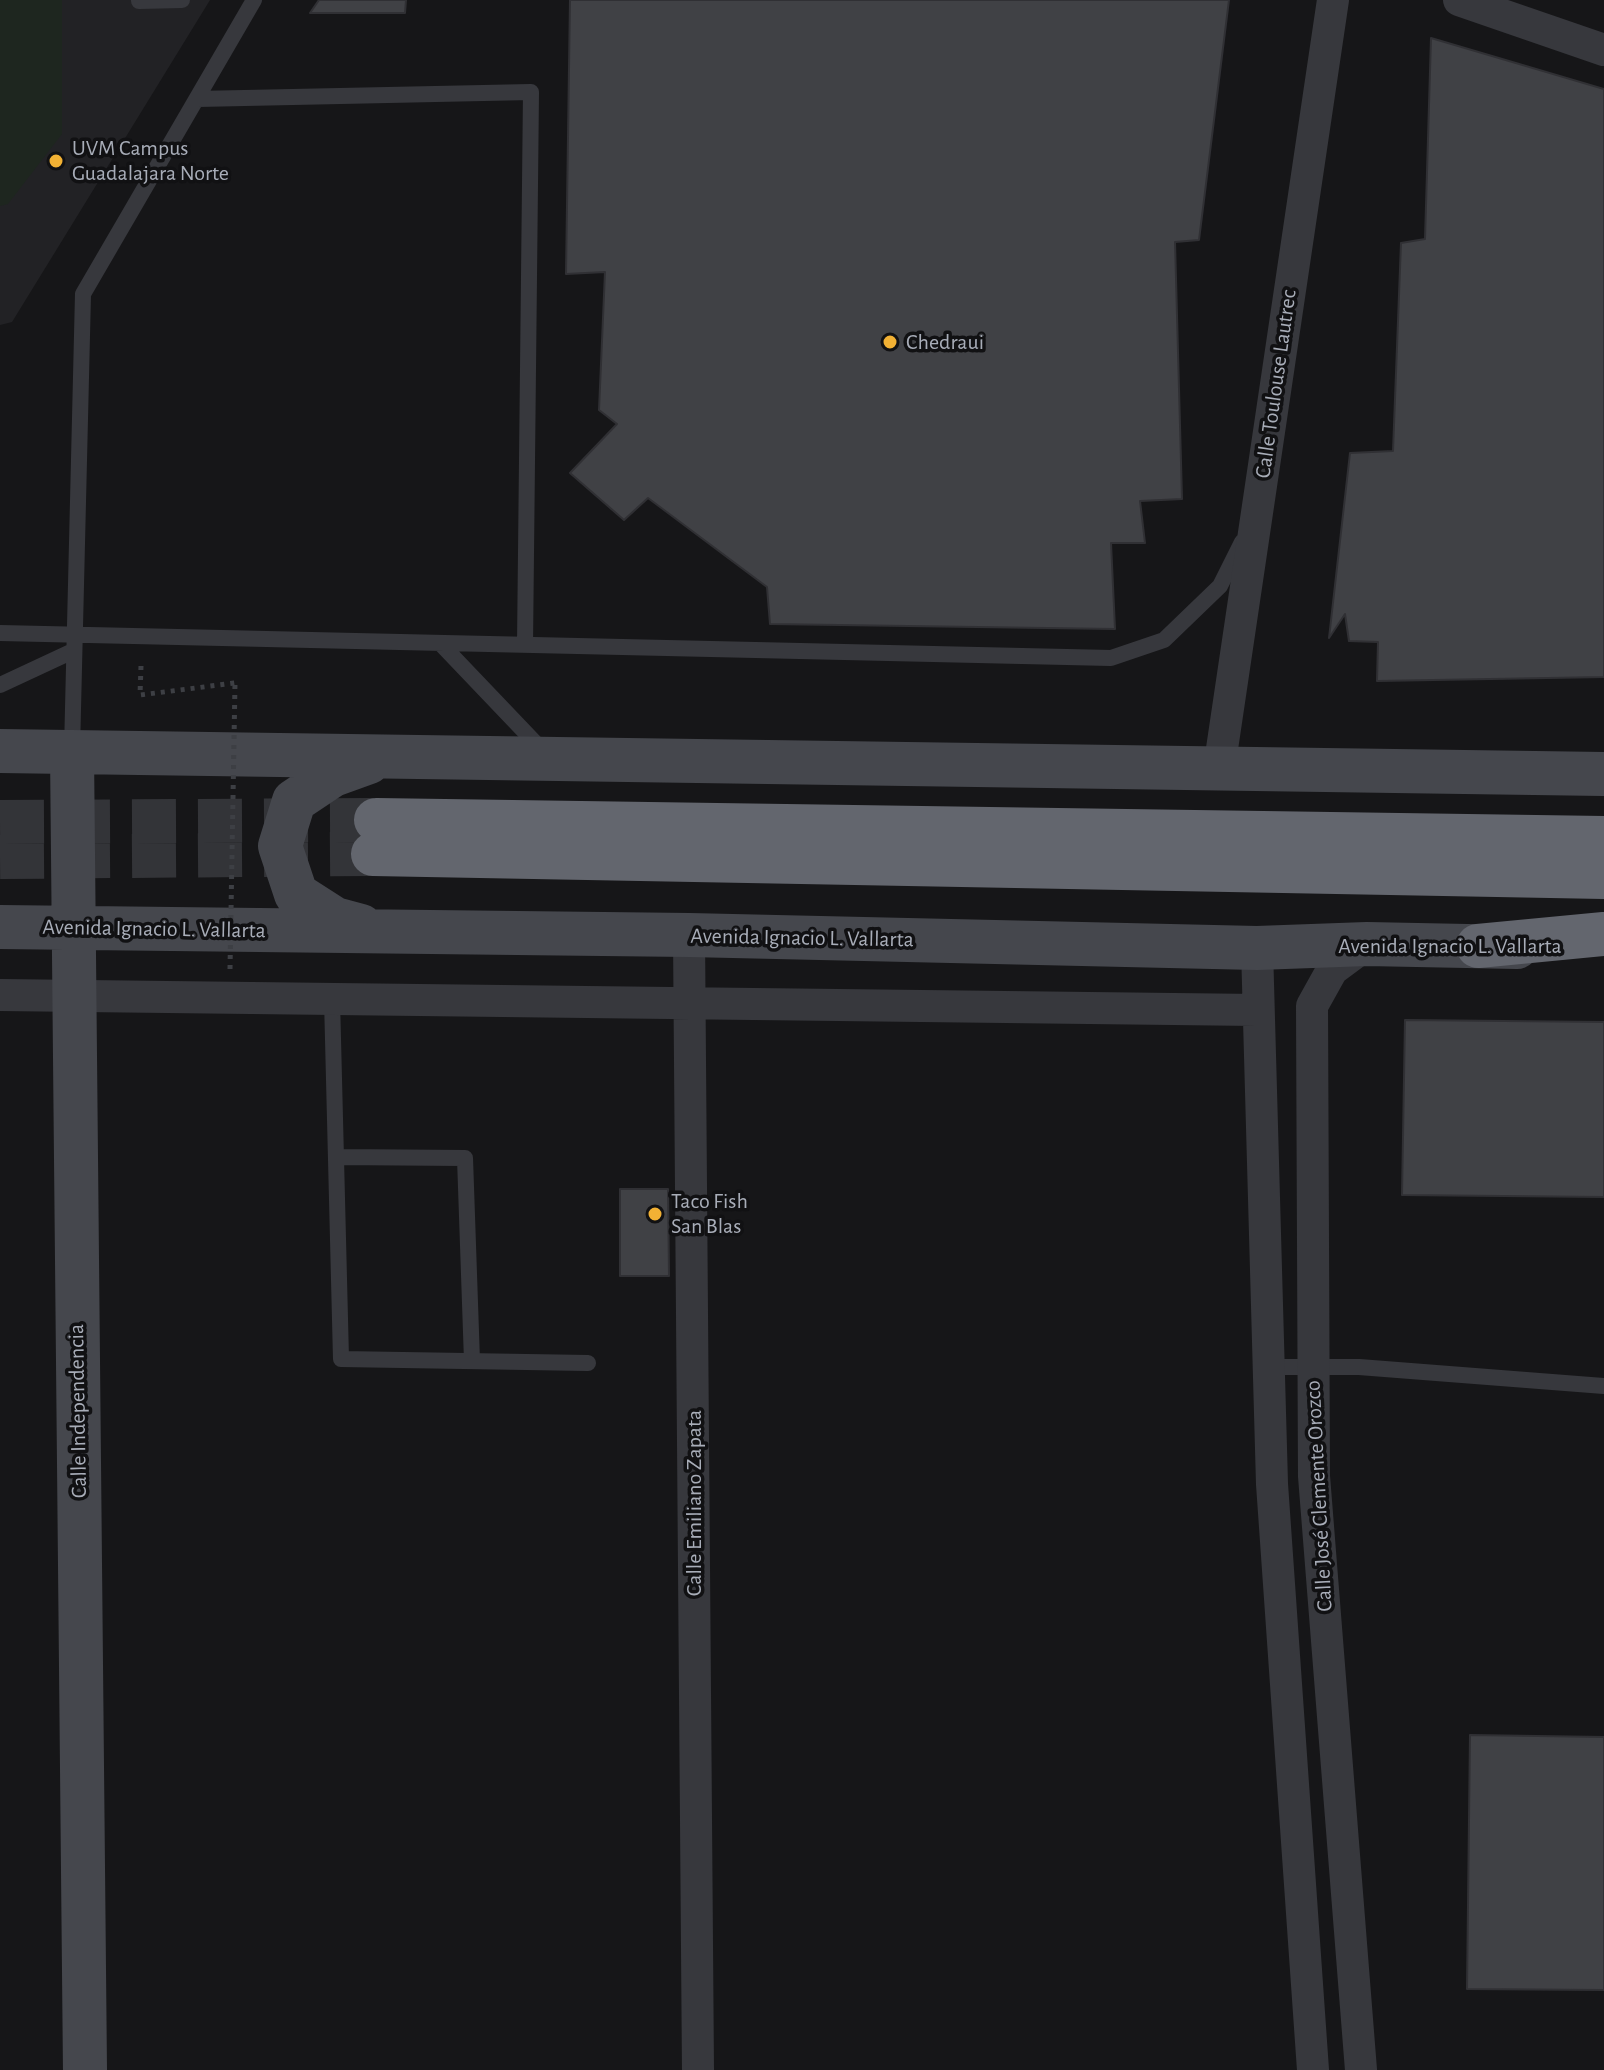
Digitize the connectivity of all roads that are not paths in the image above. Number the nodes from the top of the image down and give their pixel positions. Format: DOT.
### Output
graph roads {
  1 [pos="139,0"];
  2 [pos="182,0"];
  3 [pos="254,0"];
  4 [pos="1333,0"];
  5 [pos="1459,0"];
  6 [pos="1604,50"];
  7 [pos="197,99"];
  8 [pos="1257,514"];
  9 [pos="0,633"];
  10 [pos="73,643"];
  11 [pos="440,643"];
  12 [pos="525,645"];
  13 [pos="0,685"];
  14 [pos="0,751"];
  15 [pos="72,752"];
  16 [pos="382,757"];
  17 [pos="550,758"];
  18 [pos="1219,769"];
  19 [pos="1604,774"];
  20 [pos="1604,838"];
  21 [pos="1604,877"];
  22 [pos="0,927"];
  23 [pos="74,928"];
  24 [pos="381,932"];
  25 [pos="1604,934"];
  26 [pos="689,935"];
  27 [pos="1367,944"];
  28 [pos="1478,946"];
  29 [pos="1257,948"];
  30 [pos="1604,948"];
  31 [pos="0,995"];
  32 [pos="74,996"];
  33 [pos="332,999"];
  34 [pos="690,1003"];
  35 [pos="1257,1010"];
  36 [pos="337,1157"];
  37 [pos="472,1361"];
  38 [pos="588,1363"];
  39 [pos="1268,1367"];
  40 [pos="1313,1368"];
  41 [pos="1604,1386"];
  42 [pos="85,2070"];
  43 [pos="698,2070"];
  44 [pos="1313,2070"];
  45 [pos="1361,2070"];
  1 -- 2 [label="lane"];
  3 -- 7 [label="lane"];
  4 -- 8 [label="street, Calle Toulouse Lautrec"];
  5 -- 6 [label="street"];
  7 -- 10 [label="lane"];
  7 -- 12 [label="lane"];
  8 -- 12 [label="lane"];
  8 -- 18 [label="street, Calle Toulouse Lautrec"];
  9 -- 10 [label="lane"];
  10 -- 11 [label="lane"];
  10 -- 13 [label="lane"];
  10 -- 15 [label="lane"];
  11 -- 12 [label="lane"];
  11 -- 17 [label="lane"];
  14 -- 15 [label="street"];
  15 -- 16 [label="street"];
  15 -- 23 [label="street, Calle Independencia"];
  16 -- 17 [label="street"];
  16 -- 24 [label="street"];
  17 -- 18 [label="street"];
  18 -- 19 [label="street"];
  20 -- 21 [label="highway"];
  22 -- 23 [label="street, Avenida Ignacio L. Vallarta"];
  23 -- 24 [label="street, Avenida Ignacio L. Vallarta"];
  23 -- 32 [label="street, Calle Independencia"];
  24 -- 26 [label="street, Avenida Ignacio L. Vallarta"];
  25 -- 28 [label="highway"];
  26 -- 29 [label="street, Avenida Ignacio L. Vallarta"];
  26 -- 34 [label="street, Calle Emiliano Zapata"];
  27 -- 28 [label="street, Avenida Ignacio L. Vallarta"];
  27 -- 29 [label="street, Avenida Ignacio L. Vallarta"];
  27 -- 40 [label="street, Calle José Clemente Orozco"];
  28 -- 30 [label="street, Avenida Ignacio L. Vallarta"];
  29 -- 35 [label="street, Calle José Clemente Orozco"];
  31 -- 32 [label="street"];
  32 -- 33 [label="street"];
  32 -- 42 [label="street, Calle Independencia"];
  33 -- 34 [label="street"];
  33 -- 36 [label="lane"];
  34 -- 35 [label="street"];
  34 -- 43 [label="street, Calle Emiliano Zapata"];
  35 -- 39 [label="street, Calle José Clemente Orozco"];
  36 -- 37 [label="lane"];
  36 -- 37 [label="lane"];
  37 -- 38 [label="lane"];
  39 -- 40 [label="lane"];
  39 -- 44 [label="street, Calle José Clemente Orozco"];
  40 -- 41 [label="lane"];
  40 -- 45 [label="street, Calle José Clemente Orozco"];
}
